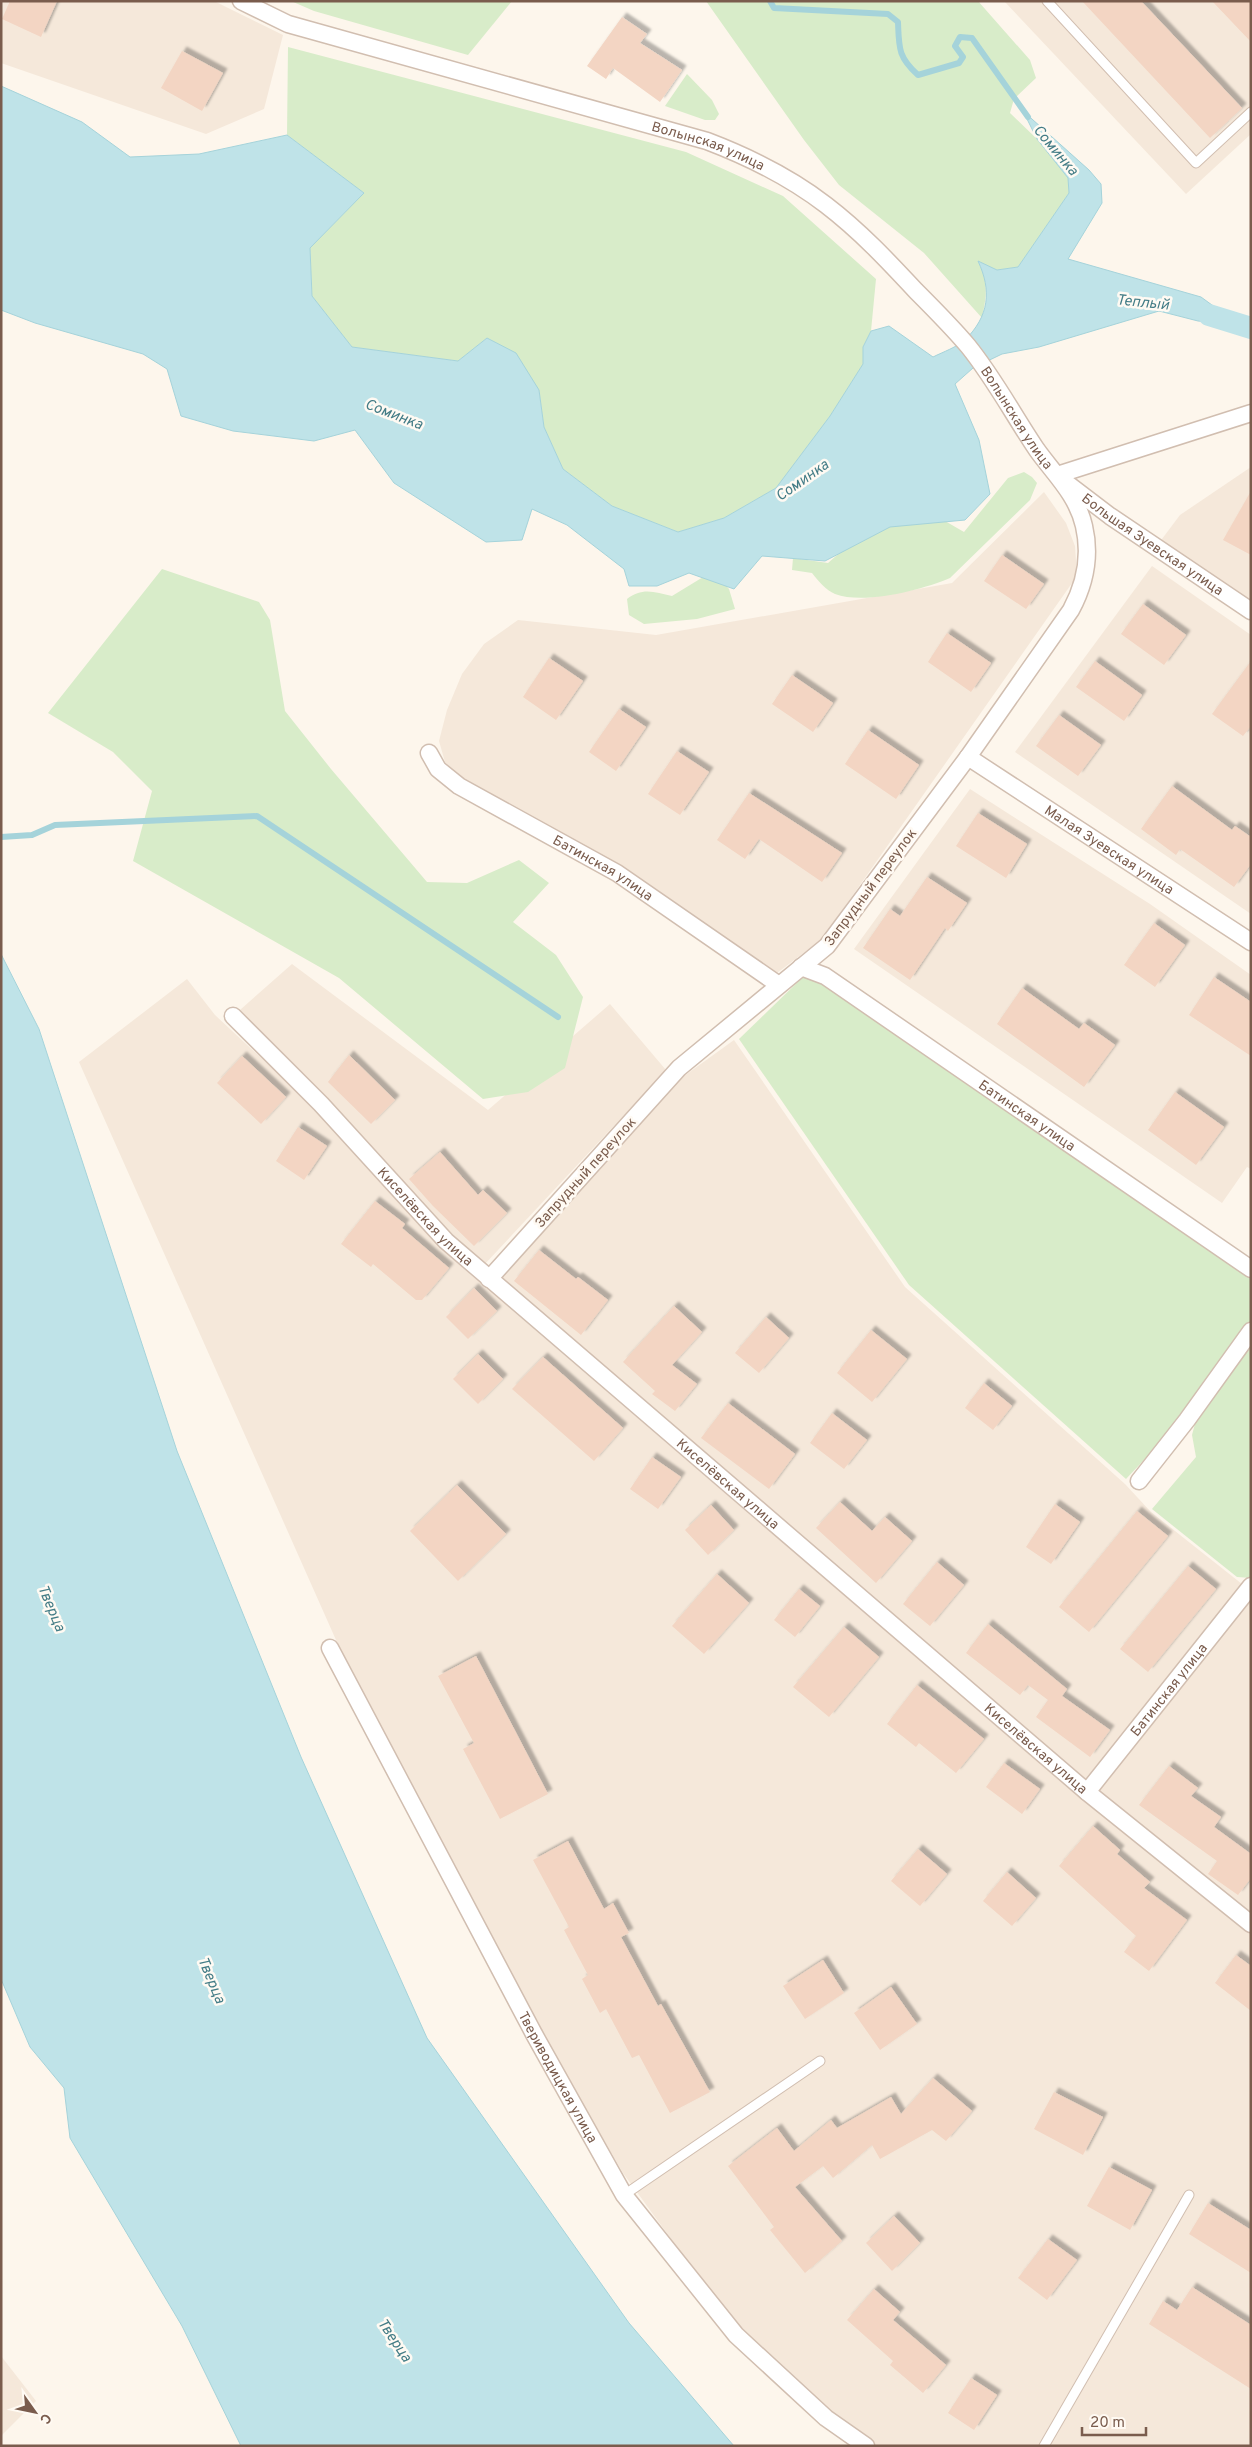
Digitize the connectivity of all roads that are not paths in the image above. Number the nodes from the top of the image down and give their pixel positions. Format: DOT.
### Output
graph roads {
  1 [pos="241,1"];
  2 [pos="1050,3"];
  3 [pos="1251,112"];
  4 [pos="1251,413"];
  5 [pos="1056,475"];
  6 [pos="1251,611"];
  7 [pos="429,753"];
  8 [pos="968,757"];
  9 [pos="1251,942"];
  10 [pos="801,967"];
  11 [pos="779,985"];
  12 [pos="233,1016"];
  13 [pos="1251,1269"];
  14 [pos="489,1279"];
  15 [pos="1251,1331"];
  16 [pos="1139,1481"];
  17 [pos="1251,1586"];
  18 [pos="330,1648"];
  19 [pos="1087,1792"];
  20 [pos="1251,1924"];
  21 [pos="820,2061"];
  22 [pos="624,2195"];
  23 [pos="1189,2195"];
  24 [pos="866,2446"];
  25 [pos="1044,2446"];
  1 -- 5 [label="street, Волынская улица"];
  2 -- 3 [label="lane"];
  4 -- 5 [label="street"];
  5 -- 6 [label="street, Большая Зуевская улица"];
  5 -- 8 [label="street, Запрудный переулок"];
  7 -- 11 [label="street, Батинская улица"];
  8 -- 9 [label="street, Малая Зуевская улица"];
  8 -- 10 [label="street, Запрудный переулок"];
  10 -- 11 [label="street, Запрудный переулок"];
  10 -- 13 [label="street, Батинская улица"];
  11 -- 14 [label="street, Запрудный переулок"];
  12 -- 14 [label="street, Киселёвская улица"];
  14 -- 19 [label="street, Киселёвская улица"];
  15 -- 16 [label="street"];
  17 -- 19 [label="street, Батинская улица"];
  18 -- 22 [label="street, Твериводицкая улица"];
  19 -- 20 [label="street, Киселёвская улица"];
  21 -- 22 [label="lane"];
  22 -- 24 [label="street, Твериводицкая улица"];
  23 -- 25 [label="lane"];
}
